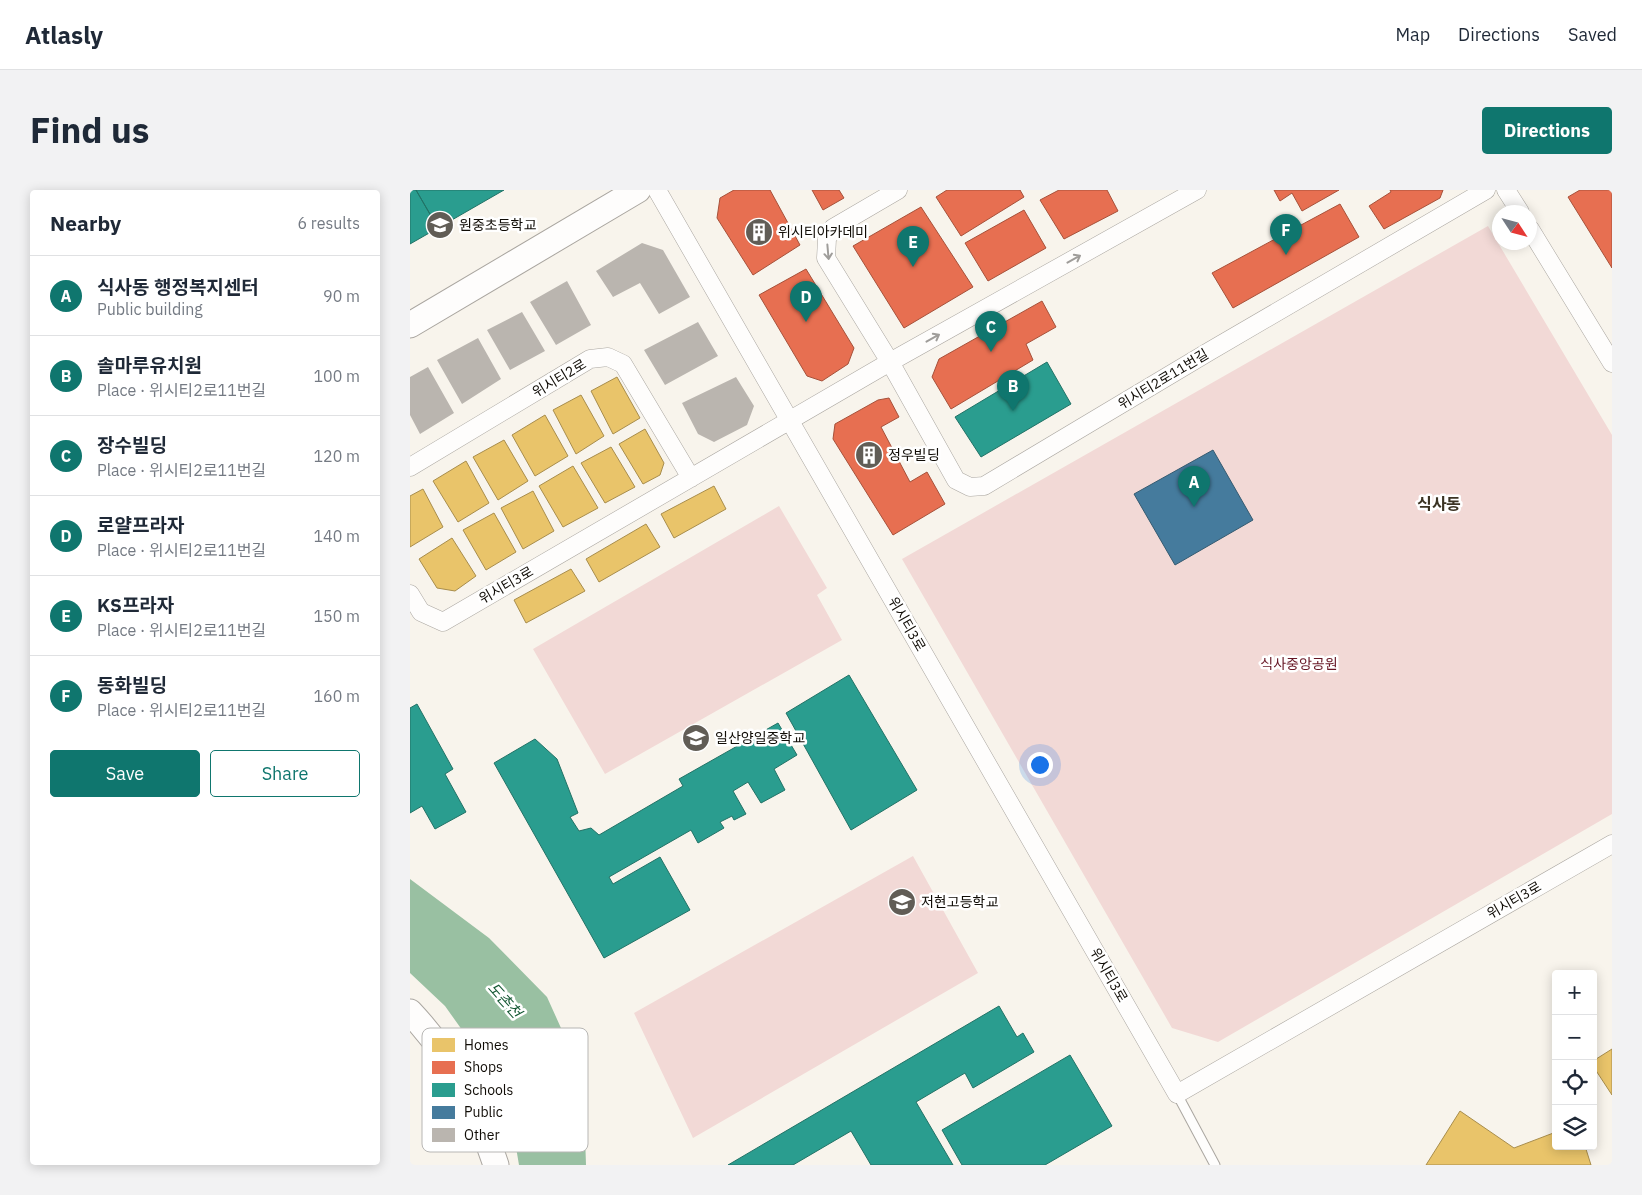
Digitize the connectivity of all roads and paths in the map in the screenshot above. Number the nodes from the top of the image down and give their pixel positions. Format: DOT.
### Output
graph roads {
  1 [pos="638,190"];
  2 [pos="657,190"];
  3 [pos="898,190"];
  4 [pos="1197,190"];
  5 [pos="1486,190"];
  6 [pos="1506,190"];
  7 [pos="1516,205"];
  8 [pos="1537,240"];
  9 [pos="410,325"];
  10 [pos="890,362"];
  11 [pos="1612,363"];
  12 [pos="790,422"];
  13 [pos="410,467"];
  14 [pos="691,478"];
  15 [pos="410,594"];
  16 [pos="1612,844"];
  17 [pos="410,1012"];
  18 [pos="425,1028"];
  19 [pos="1177,1094"];
  20 [pos="491,1152"];
  21 [pos="496,1165"];
  22 [pos="1215,1165"];
  1 -- 9 [label="street"];
  2 -- 12 [label="street, 위시티3로"];
  3 -- 10 [label="street, 위시티2로11번길, one-way"];
  10 -- 4 [label="street, one-way"];
  5 -- 10 [label="street, 위시티2로11번길"];
  6 -- 7 [label="street"];
  8 -- 11 [label="street"];
  10 -- 12 [label="street"];
  12 -- 14 [label="street, 위시티3로"];
  12 -- 19 [label="street, 위시티3로"];
  13 -- 14 [label="street, 위시티2로"];
  14 -- 15 [label="street, 위시티3로"];
  16 -- 19 [label="street, 위시티3로"];
  17 -- 18 [label="street"];
  19 -- 22 [label="lane"];
  20 -- 21 [label="street"];
}
